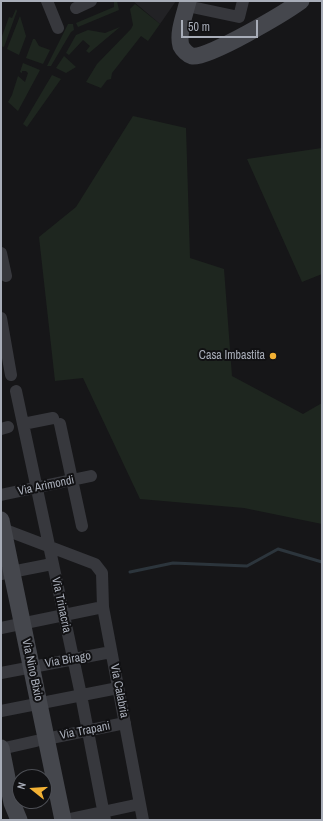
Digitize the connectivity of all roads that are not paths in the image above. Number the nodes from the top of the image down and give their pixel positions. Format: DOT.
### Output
graph roads {
  1 [pos="47,1"];
  2 [pos="91,1"];
  3 [pos="242,1"];
  4 [pos="301,1"];
  5 [pos="188,3"];
  6 [pos="76,8"];
  7 [pos="58,28"];
  8 [pos="2,258"];
  9 [pos="6,276"];
  10 [pos="1,318"];
  11 [pos="11,375"];
  12 [pos="16,391"];
  13 [pos="23,424"];
  14 [pos="91,476"];
  15 [pos="72,480"];
  16 [pos="36,488"];
  17 [pos="1,495"];
  18 [pos="2,522"];
  19 [pos="82,526"];
  20 [pos="48,547"];
  21 [pos="52,564"];
  22 [pos="6,574"];
  23 [pos="103,607"];
  24 [pos="63,616"];
  25 [pos="22,624"];
  26 [pos="1,628"];
  27 [pos="111,652"];
  28 [pos="72,659"];
  29 [pos="31,666"];
  30 [pos="1,673"];
  31 [pos="118,688"];
  32 [pos="81,695"];
  33 [pos="39,704"];
  34 [pos="1,711"];
  35 [pos="125,723"];
  36 [pos="88,731"];
  37 [pos="41,740"];
  38 [pos="1,748"];
  39 [pos="140,804"];
  40 [pos="104,816"];
  41 [pos="19,820"];
  42 [pos="64,820"];
  43 [pos="143,820"];
  1 -- 7 [label="street"];
  2 -- 6 [label="street"];
  3 -- 5 [label="street"];
  4 -- 5 [label="street"];
  8 -- 9 [label="street"];
  10 -- 11 [label="street"];
  12 -- 13 [label="street, Via Trinacria"];
  13 -- 15 [label="street"];
  13 -- 16 [label="street, Via Trinacria"];
  14 -- 15 [label="street, Via Arimondi"];
  15 -- 16 [label="street, Via Arimondi"];
  15 -- 19 [label="street"];
  16 -- 17 [label="street, Via Arimondi"];
  16 -- 20 [label="street, Via Trinacria"];
  18 -- 20 [label="street"];
  18 -- 22 [label="street, Via Nino Bixio"];
  20 -- 21 [label="street, Via Trinacria"];
  20 -- 23 [label="street, Via Calabria"];
  21 -- 22 [label="street"];
  21 -- 24 [label="street, Via Trinacria"];
  22 -- 25 [label="street, Via Nino Bixio"];
  23 -- 24 [label="street"];
  23 -- 27 [label="street, Via Calabria"];
  24 -- 25 [label="street"];
  24 -- 28 [label="street, Via Trinacria"];
  25 -- 26 [label="street"];
  25 -- 29 [label="street, Via Nino Bixio"];
  27 -- 28 [label="street, Via Birago"];
  27 -- 31 [label="street, Via Calabria"];
  28 -- 29 [label="street, Via Birago"];
  28 -- 32 [label="street, Via Trinacria"];
  29 -- 30 [label="street, Via Birago"];
  29 -- 33 [label="street, Via Nino Bixio"];
  31 -- 32 [label="street"];
  31 -- 35 [label="street, Via Calabria"];
  32 -- 33 [label="street"];
  32 -- 36 [label="street, Via Trinacria"];
  33 -- 34 [label="street"];
  33 -- 37 [label="street, Via Nino Bixio"];
  35 -- 36 [label="street, Via Trapani"];
  35 -- 39 [label="street, Via Calabria"];
  36 -- 37 [label="street, Via Trapani"];
  36 -- 40 [label="street, Via Trinacria"];
  37 -- 38 [label="street, Via Trapani"];
  37 -- 42 [label="street, Via Nino Bixio"];
  38 -- 41 [label="street"];
  39 -- 40 [label="street"];
  39 -- 43 [label="street, Via Calabria"];
  40 -- 42 [label="street"];
}
